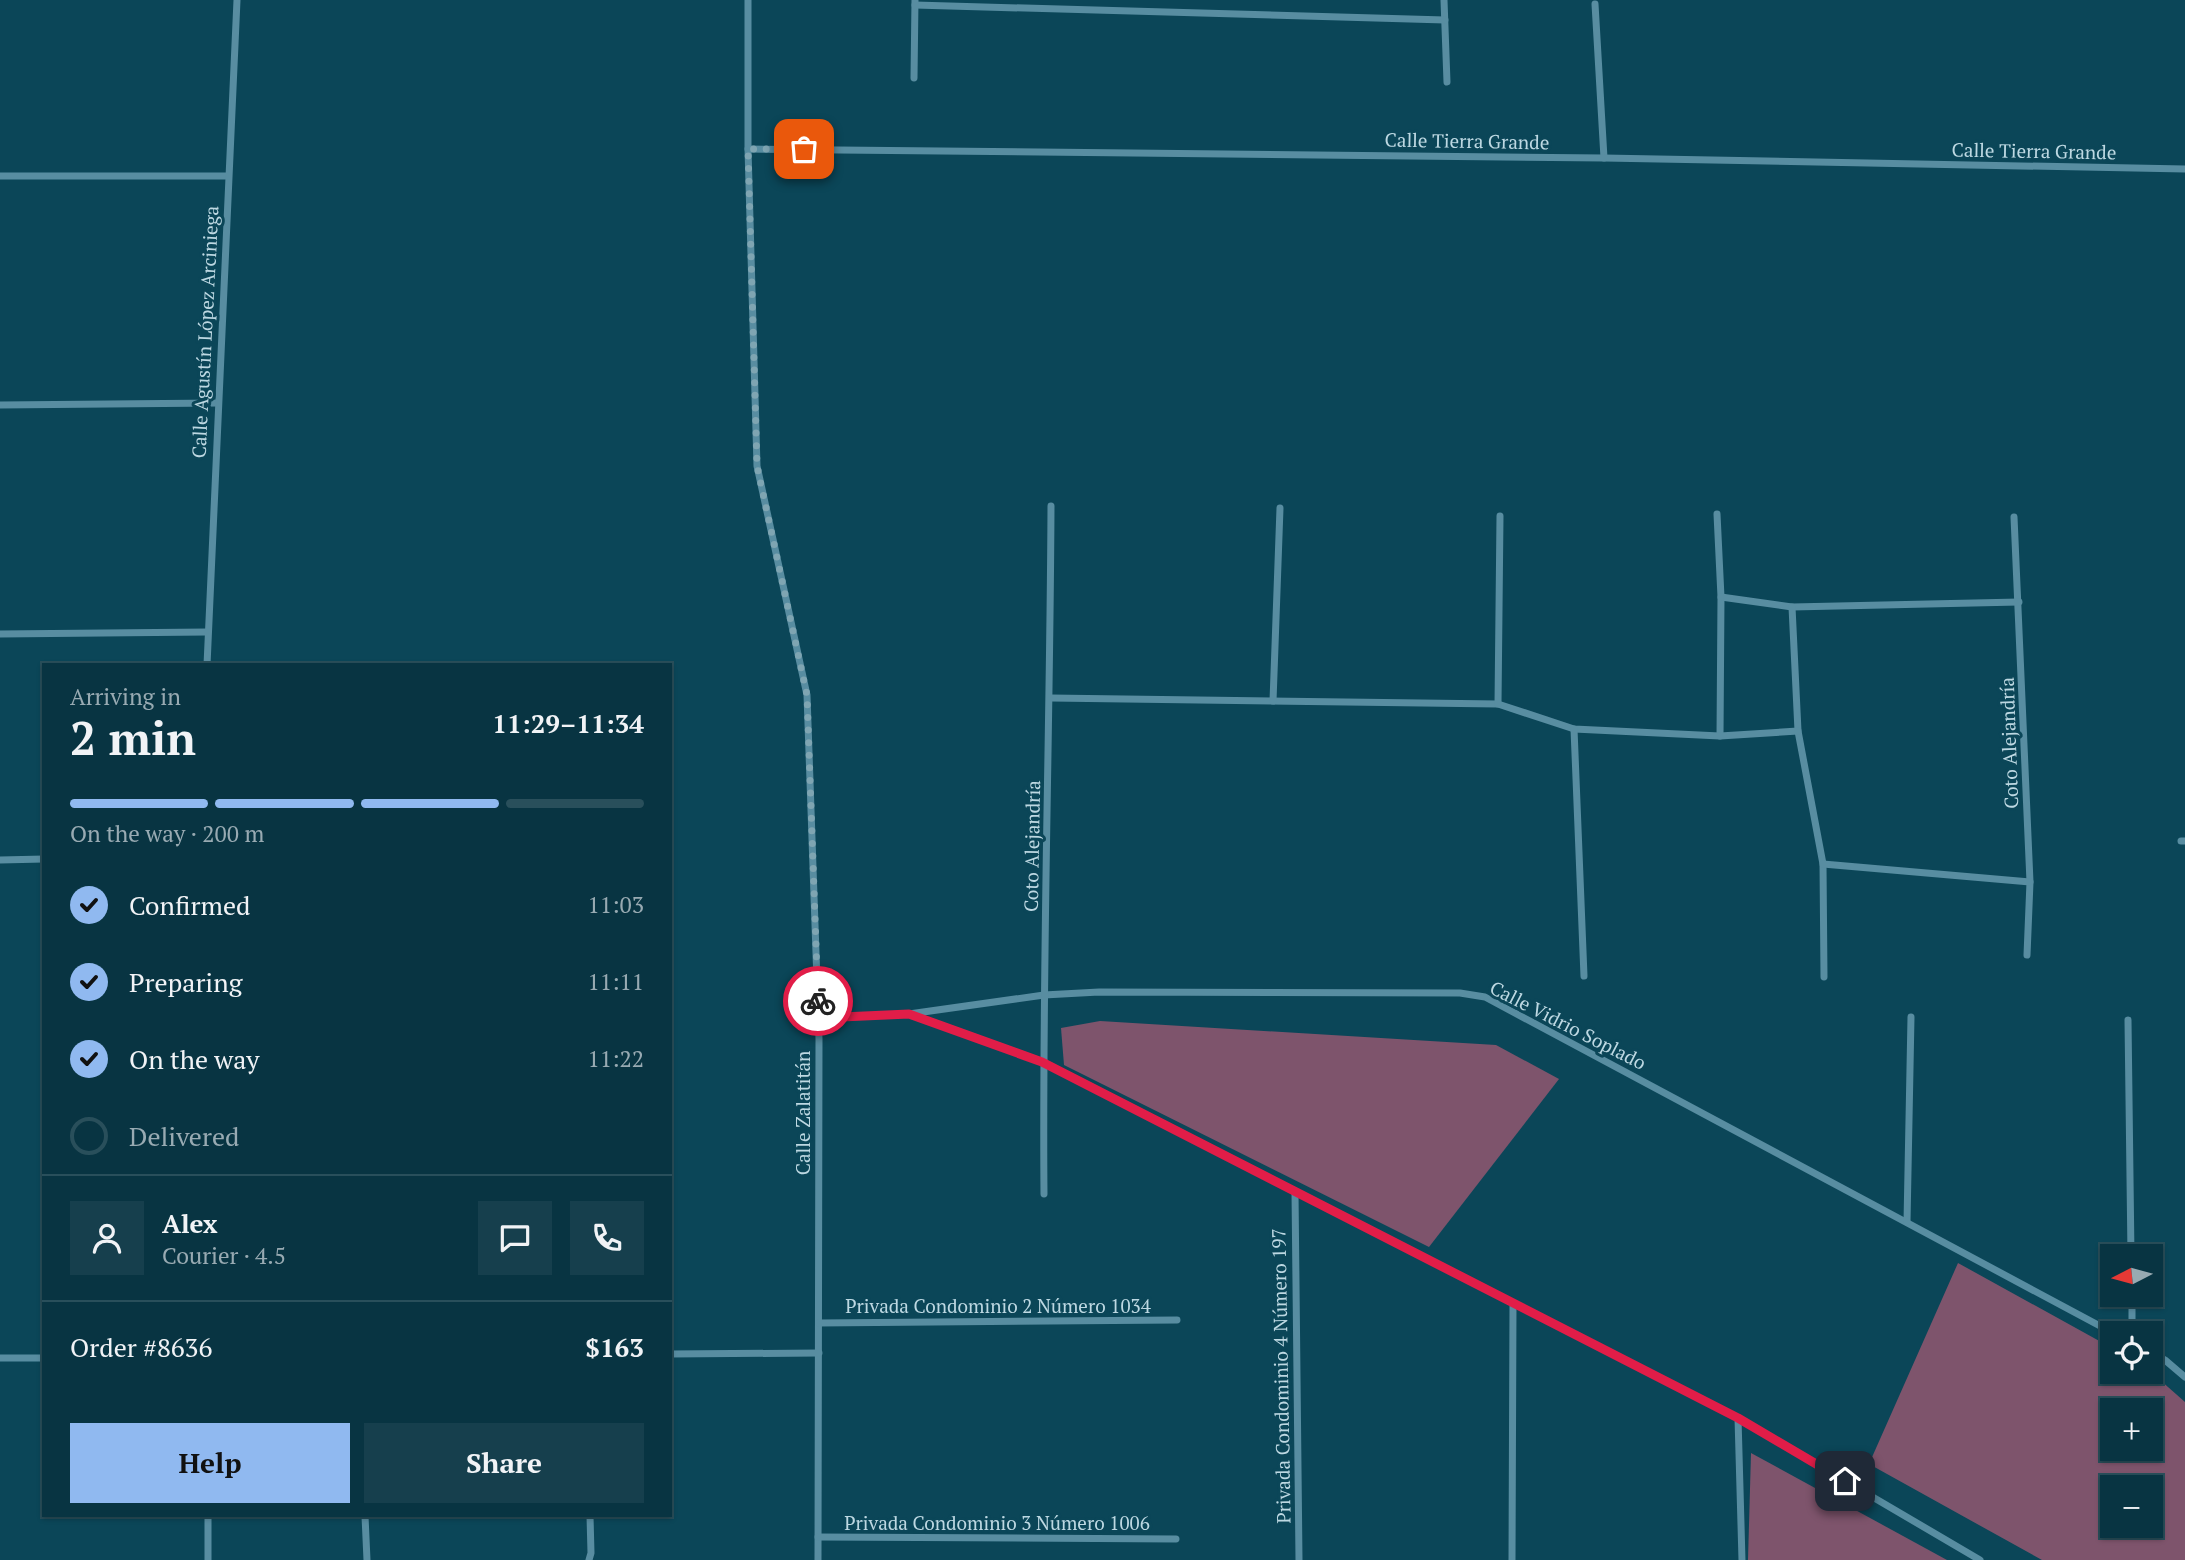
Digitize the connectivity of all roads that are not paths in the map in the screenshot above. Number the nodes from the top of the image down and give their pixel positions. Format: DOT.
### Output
graph roads {
  1 [pos="237,0"];
  2 [pos="748,0"];
  3 [pos="1444,0"];
  4 [pos="915,3"];
  5 [pos="1595,4"];
  6 [pos="1445,20"];
  7 [pos="914,78"];
  8 [pos="1447,82"];
  9 [pos="748,149"];
  10 [pos="1604,158"];
  11 [pos="2185,169"];
  12 [pos="0,176"];
  13 [pos="228,176"];
  14 [pos="218,403"];
  15 [pos="0,405"];
  16 [pos="1051,506"];
  17 [pos="1280,508"];
  18 [pos="1717,514"];
  19 [pos="1500,516"];
  20 [pos="2014,517"];
  21 [pos="1721,597"];
  22 [pos="2019,603"];
  23 [pos="1793,607"];
  24 [pos="207,632"];
  25 [pos="0,634"];
  26 [pos="207,663"];
  27 [pos="1051,698"];
  28 [pos="1273,701"];
  29 [pos="1498,704"];
  30 [pos="1574,729"];
  31 [pos="1798,731"];
  32 [pos="1720,736"];
  33 [pos="42,859"];
  34 [pos="0,860"];
  35 [pos="1823,864"];
  36 [pos="2029,882"];
  37 [pos="2027,955"];
  38 [pos="1584,976"];
  39 [pos="1824,977"];
  40 [pos="1044,995"];
  41 [pos="909,1014"];
  42 [pos="1911,1017"];
  43 [pos="819,1018"];
  44 [pos="2129,1020"];
  45 [pos="1042,1062"];
  46 [pos="1295,1192"];
  47 [pos="1044,1194"];
  48 [pos="1907,1222"];
  49 [pos="2132,1244"];
  50 [pos="1513,1303"];
  51 [pos="1177,1320"];
  52 [pos="819,1323"];
  53 [pos="2100,1326"];
  54 [pos="819,1353"];
  55 [pos="672,1354"];
  56 [pos="0,1358"];
  57 [pos="42,1358"];
  58 [pos="2163,1359"];
  59 [pos="2185,1377"];
  60 [pos="1738,1418"];
  61 [pos="208,1517"];
  62 [pos="365,1517"];
  63 [pos="590,1517"];
  64 [pos="818,1537"];
  65 [pos="1177,1539"];
  66 [pos="208,1560"];
  67 [pos="367,1560"];
  68 [pos="589,1560"];
  69 [pos="818,1560"];
  70 [pos="1299,1560"];
  71 [pos="1512,1560"];
  72 [pos="1742,1560"];
  73 [pos="1980,1560"];
  1 -- 13 [label="street, Calle Agustín López Arciniega"];
  2 -- 9 [label="street, Calle Zalatitán"];
  3 -- 6 [label="street"];
  4 -- 6 [label="street"];
  4 -- 7 [label="street"];
  5 -- 10 [label="street"];
  6 -- 8 [label="street"];
  9 -- 10 [label="street, Calle Tierra Grande"];
  9 -- 43 [label="street, Calle Zalatitán"];
  10 -- 11 [label="street, Calle Tierra Grande"];
  12 -- 13 [label="street"];
  13 -- 14 [label="street, Calle Agustín López Arciniega"];
  14 -- 15 [label="street"];
  14 -- 24 [label="street, Calle Agustín López Arciniega"];
  16 -- 27 [label="street, Coto Alejandría"];
  17 -- 28 [label="street"];
  18 -- 21 [label="street"];
  19 -- 29 [label="street"];
  20 -- 22 [label="street, Coto Alejandría"];
  21 -- 23 [label="street"];
  21 -- 32 [label="street"];
  22 -- 23 [label="street"];
  22 -- 36 [label="street, Coto Alejandría"];
  23 -- 31 [label="street"];
  24 -- 25 [label="street"];
  24 -- 26 [label="street, Calle Agustín López Arciniega"];
  27 -- 28 [label="street"];
  27 -- 40 [label="street, Coto Alejandría"];
  28 -- 29 [label="street"];
  29 -- 30 [label="street"];
  30 -- 32 [label="street"];
  30 -- 38 [label="street"];
  31 -- 32 [label="street"];
  31 -- 35 [label="street"];
  33 -- 34 [label="street"];
  35 -- 36 [label="street"];
  35 -- 39 [label="street"];
  36 -- 37 [label="street, Coto Alejandría"];
  40 -- 41 [label="street, Calle Vidrio Soplado"];
  40 -- 45 [label="street, Coto Alejandría"];
  40 -- 48 [label="street, Calle Vidrio Soplado"];
  41 -- 43 [label="street, Calle Vidrio Soplado"];
  41 -- 45 [label="street"];
  42 -- 48 [label="street"];
  43 -- 52 [label="street, Calle Zalatitán"];
  44 -- 49 [label="street"];
  45 -- 46 [label="street"];
  45 -- 47 [label="street, Coto Alejandría"];
  46 -- 50 [label="street"];
  46 -- 70 [label="street, Privada Condominio 4 Número 197"];
  48 -- 53 [label="street, Calle Vidrio Soplado"];
  50 -- 60 [label="street"];
  50 -- 71 [label="street"];
  51 -- 52 [label="street, Privada Condominio 2 Número 1034"];
  52 -- 54 [label="street, Calle Zalatitán"];
  54 -- 55 [label="street"];
  54 -- 64 [label="street, Calle Zalatitán"];
  56 -- 57 [label="street"];
  58 -- 59 [label="street"];
  60 -- 72 [label="street"];
  60 -- 73 [label="street"];
  61 -- 66 [label="street"];
  62 -- 67 [label="street"];
  63 -- 68 [label="street"];
  64 -- 65 [label="street, Privada Condominio 3 Número 1006"];
  64 -- 69 [label="street, Calle Zalatitán"];
}
